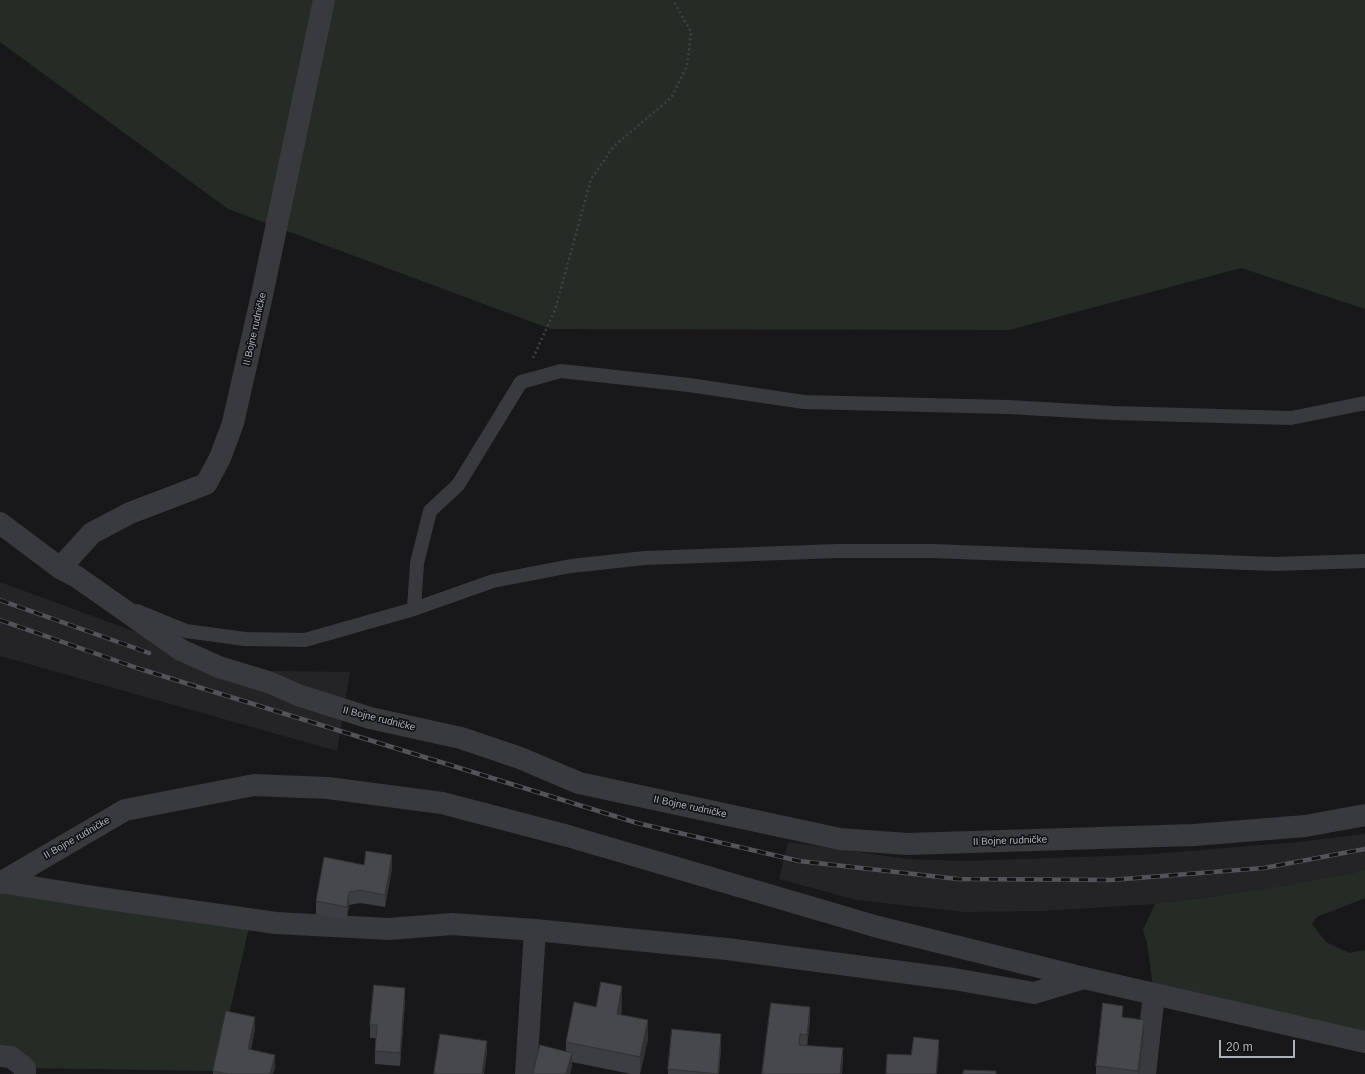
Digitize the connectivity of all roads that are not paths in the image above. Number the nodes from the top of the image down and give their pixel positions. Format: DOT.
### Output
graph roads {
  1 [pos="324,0"];
  2 [pos="1365,403"];
  3 [pos="0,523"];
  4 [pos="1365,561"];
  5 [pos="60,568"];
  6 [pos="109,600"];
  7 [pos="414,609"];
  8 [pos="1365,815"];
  9 [pos="1,882"];
  10 [pos="535,930"];
  11 [pos="1084,978"];
  12 [pos="1154,994"];
  13 [pos="1365,1042"];
  14 [pos="0,1056"];
  15 [pos="25,1074"];
  16 [pos="526,1074"];
  17 [pos="1145,1074"];
  1 -- 5 [label="street, II Bojne rudničke"];
  2 -- 7 [label="lane"];
  3 -- 5 [label="street, II Bojne rudničke"];
  4 -- 7 [label="lane"];
  5 -- 6 [label="street, II Bojne rudničke"];
  6 -- 7 [label="lane"];
  6 -- 8 [label="street, II Bojne rudničke"];
  9 -- 10 [label="street"];
  9 -- 11 [label="street, II Bojne rudničke"];
  10 -- 11 [label="street"];
  10 -- 16 [label="street"];
  11 -- 12 [label="street, II Bojne rudničke"];
  12 -- 13 [label="street, II Bojne rudničke"];
  12 -- 17 [label="street"];
  14 -- 15 [label="street"];
}
